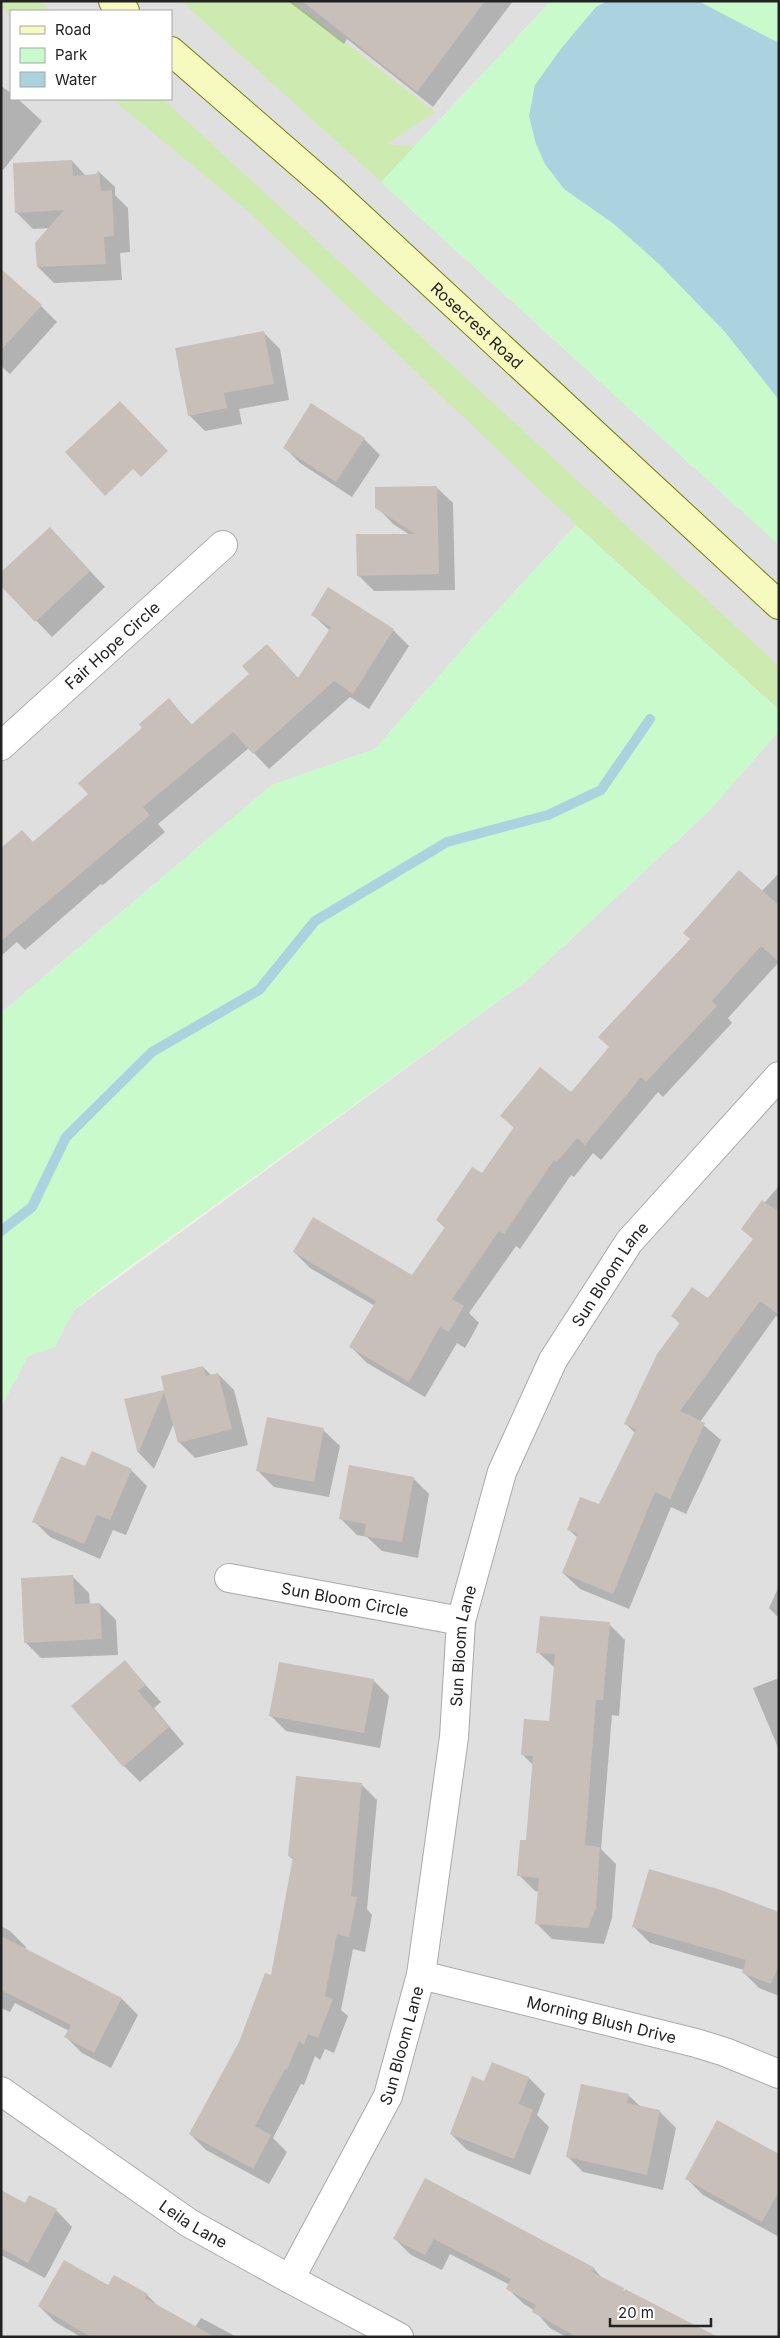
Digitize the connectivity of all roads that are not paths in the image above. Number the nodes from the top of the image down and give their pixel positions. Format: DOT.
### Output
graph roads {
  1 [pos="112,1"];
  2 [pos="124,10"];
  3 [pos="172,52"];
  4 [pos="223,545"];
  5 [pos="779,606"];
  6 [pos="1,746"];
  7 [pos="779,1076"];
  8 [pos="229,1578"];
  9 [pos="461,1621"];
  10 [pos="421,1976"];
  11 [pos="779,2074"];
  12 [pos="1,2091"];
  13 [pos="290,2279"];
  14 [pos="399,2337"];
  1 -- 2 [label="main road"];
  3 -- 5 [label="main road, Rosecrest Road"];
  4 -- 6 [label="street, Fair Hope Circle"];
  7 -- 9 [label="street, Sun Bloom Lane"];
  8 -- 9 [label="street, Sun Bloom Circle"];
  9 -- 10 [label="street, Sun Bloom Lane"];
  10 -- 11 [label="street, Morning Blush Drive"];
  10 -- 13 [label="street, Sun Bloom Lane"];
  12 -- 13 [label="street, Leila Lane"];
  13 -- 14 [label="street, Leila Lane"];
}
